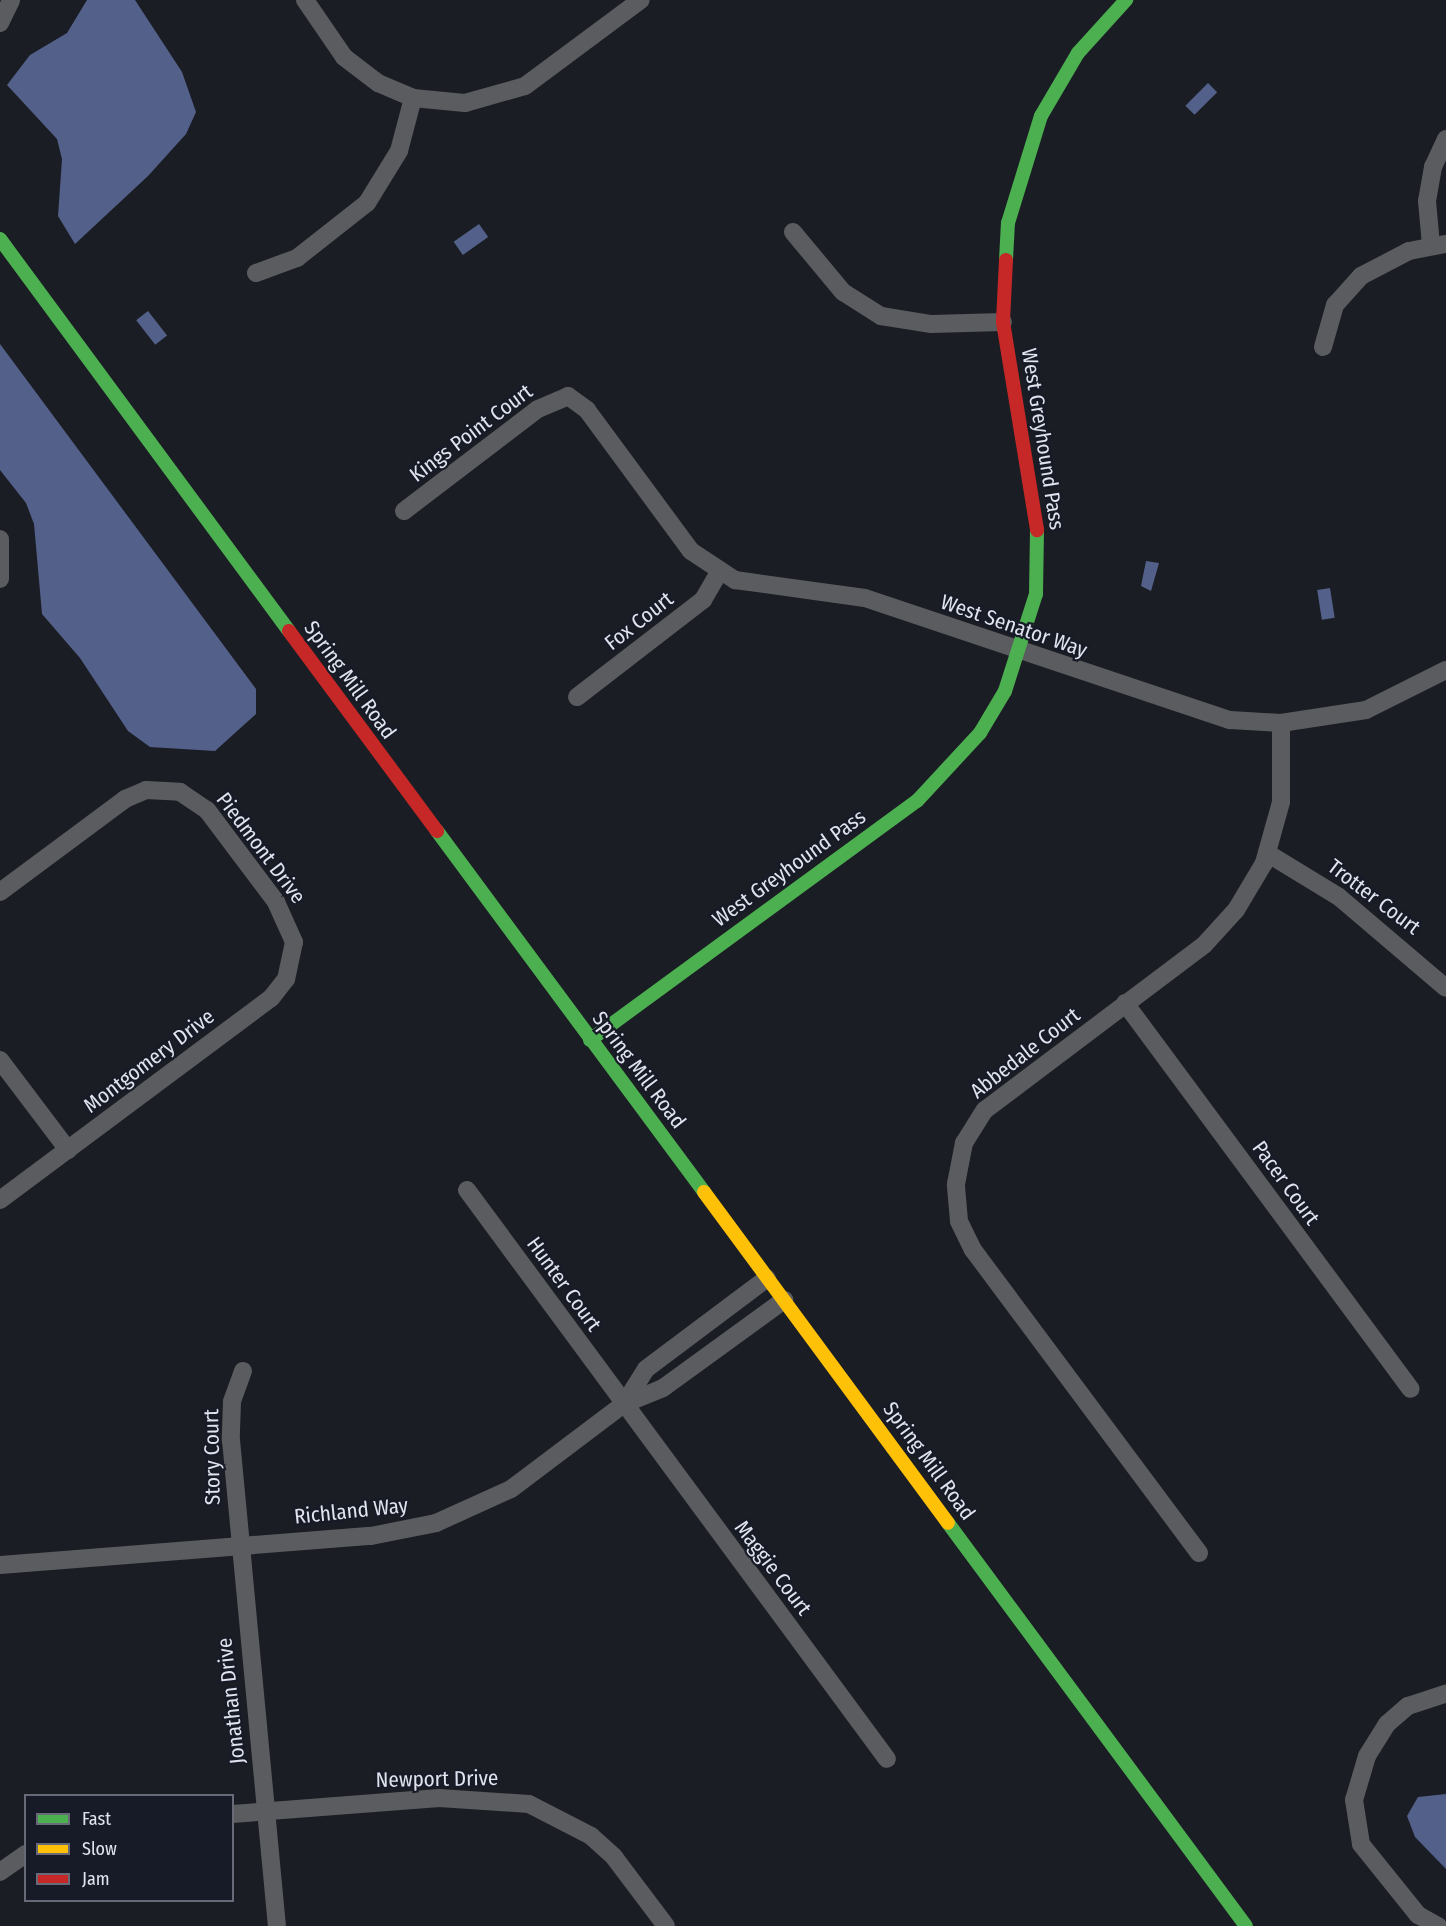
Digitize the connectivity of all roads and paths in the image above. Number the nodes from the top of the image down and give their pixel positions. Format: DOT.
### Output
graph roads {
  1 [pos="11,0"];
  2 [pos="305,0"];
  3 [pos="641,0"];
  4 [pos="1126,0"];
  5 [pos="0,23"];
  6 [pos="413,98"];
  7 [pos="1446,139"];
  8 [pos="793,232"];
  9 [pos="0,239"];
  10 [pos="1438,244"];
  11 [pos="256,273"];
  12 [pos="1003,322"];
  13 [pos="1323,346"];
  14 [pos="615,448"];
  15 [pos="404,511"];
  16 [pos="0,539"];
  17 [pos="719,573"];
  18 [pos="0,579"];
  19 [pos="1021,652"];
  20 [pos="1446,670"];
  21 [pos="577,697"];
  22 [pos="1281,723"];
  23 [pos="1267,852"];
  24 [pos="0,892"];
  25 [pos="293,938"];
  26 [pos="1446,988"];
  27 [pos="1125,1004"];
  28 [pos="590,1040"];
  29 [pos="0,1060"];
  30 [pos="68,1150"];
  31 [pos="467,1190"];
  32 [pos="0,1200"];
  33 [pos="767,1278"];
  34 [pos="784,1300"];
  35 [pos="243,1371"];
  36 [pos="1410,1389"];
  37 [pos="624,1404"];
  38 [pos="238,1543"];
  39 [pos="1199,1553"];
  40 [pos="0,1565"];
  41 [pos="1446,1694"];
  42 [pos="887,1759"];
  43 [pos="265,1812"];
  44 [pos="234,1814"];
  45 [pos="24,1855"];
  46 [pos="0,1872"];
  47 [pos="277,1926"];
  48 [pos="666,1926"];
  49 [pos="1246,1926"];
  50 [pos="1438,1926"];
  1 -- 5 [label="street"];
  2 -- 6 [label="street"];
  3 -- 6 [label="street"];
  4 -- 12 [label="street, West Greyhound Pass"];
  6 -- 11 [label="street"];
  7 -- 10 [label="street"];
  8 -- 12 [label="street"];
  9 -- 28 [label="street, Spring Mill Road"];
  10 -- 13 [label="street"];
  12 -- 19 [label="street, West Greyhound Pass"];
  14 -- 15 [label="street, Kings Point Court"];
  14 -- 17 [label="street, West Senator Way"];
  16 -- 18 [label="street"];
  17 -- 19 [label="street, West Senator Way"];
  17 -- 21 [label="street, Fox Court"];
  19 -- 22 [label="street, West Senator Way"];
  19 -- 28 [label="street, West Greyhound Pass"];
  20 -- 22 [label="street, West Senator Way"];
  22 -- 23 [label="street, Abbedale Court"];
  23 -- 26 [label="street, Trotter Court"];
  23 -- 27 [label="street, Abbedale Court"];
  24 -- 25 [label="street, Piedmont Drive"];
  25 -- 30 [label="street, Montgomery Drive"];
  27 -- 36 [label="street, Pacer Court"];
  27 -- 39 [label="street, Abbedale Court"];
  28 -- 33 [label="street, Spring Mill Road"];
  29 -- 30 [label="street"];
  30 -- 32 [label="street, Montgomery Drive"];
  31 -- 37 [label="street, Hunter Court"];
  33 -- 34 [label="street, Spring Mill Road"];
  33 -- 37 [label="street"];
  34 -- 37 [label="street, Richland Way"];
  34 -- 49 [label="street, Spring Mill Road"];
  35 -- 38 [label="street, Story Court"];
  37 -- 38 [label="street, Richland Way"];
  37 -- 42 [label="street, Maggie Court"];
  38 -- 40 [label="street, Richland Way"];
  38 -- 43 [label="street, Jonathan Drive"];
  41 -- 50 [label="street"];
  43 -- 44 [label="street, Newport Drive"];
  43 -- 47 [label="street, Jonathan Drive"];
  43 -- 48 [label="street, Newport Drive"];
  45 -- 46 [label="street"];
}
